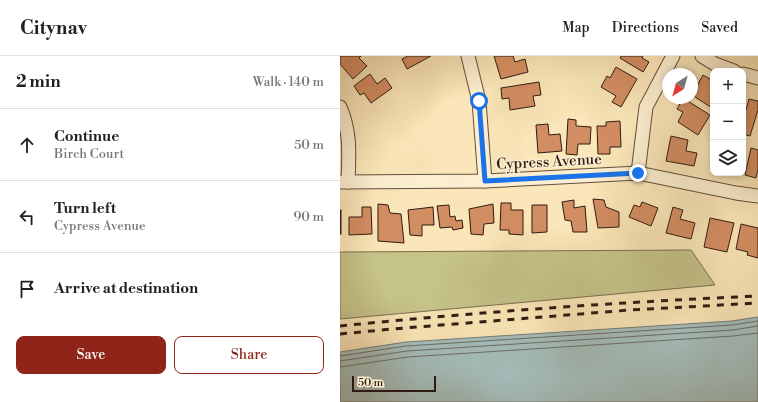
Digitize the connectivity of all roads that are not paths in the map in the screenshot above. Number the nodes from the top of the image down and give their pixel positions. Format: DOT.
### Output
graph roads {
  1 [pos="468,56"];
  2 [pos="673,56"];
  3 [pos="702,56"];
  4 [pos="726,68"];
  5 [pos="746,75"];
  6 [pos="758,78"];
  7 [pos="340,107"];
  8 [pos="638,173"];
  9 [pos="485,181"];
  10 [pos="344,182"];
  11 [pos="758,196"];
  1 -- 9 [label="street"];
  2 -- 8 [label="street"];
  3 -- 4 [label="street"];
  5 -- 6 [label="street"];
  7 -- 10 [label="street"];
  8 -- 9 [label="street, Cypress Avenue"];
  8 -- 11 [label="street, Cypress Avenue"];
  9 -- 10 [label="street, Cypress Avenue"];
}
